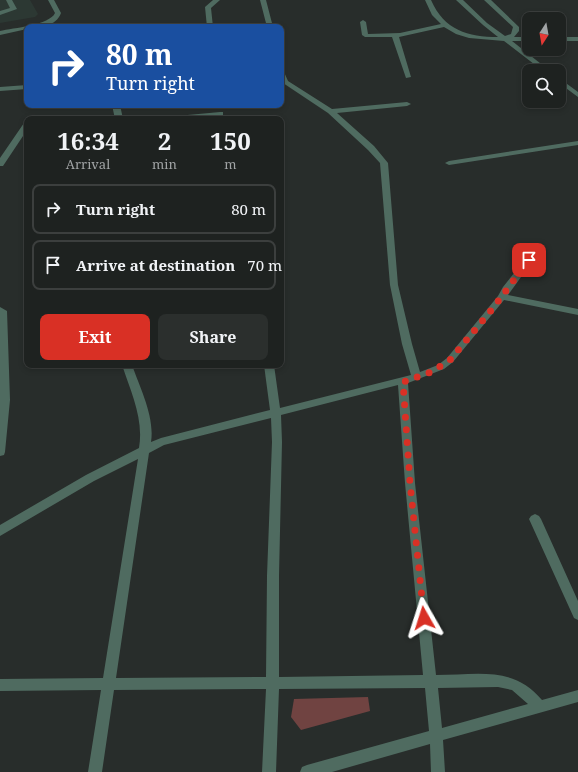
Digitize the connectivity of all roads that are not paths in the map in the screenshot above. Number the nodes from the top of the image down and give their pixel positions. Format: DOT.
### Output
graph roads {
  1 [pos="9,0"];
  2 [pos="51,0"];
  3 [pos="216,0"];
  4 [pos="263,0"];
  5 [pos="428,0"];
  6 [pos="459,0"];
  7 [pos="487,0"];
  8 [pos="0,13"];
  9 [pos="363,22"];
  10 [pos="40,24"];
  11 [pos="210,24"];
  12 [pos="269,24"];
  13 [pos="446,25"];
  14 [pos="24,28"];
  15 [pos="0,33"];
  16 [pos="395,36"];
  17 [pos="505,39"];
  18 [pos="522,39"];
  19 [pos="566,39"];
  20 [pos="578,39"];
  21 [pos="538,64"];
  22 [pos="408,77"];
  23 [pos="284,80"];
  24 [pos="566,86"];
  25 [pos="24,88"];
  26 [pos="0,89"];
  27 [pos="578,95"];
  28 [pos="407,104"];
  29 [pos="331,110"];
  30 [pos="24,128"];
  31 [pos="578,143"];
  32 [pos="450,163"];
  33 [pos="0,164"];
  34 [pos="536,251"];
  35 [pos="502,297"];
  36 [pos="0,310"];
  37 [pos="578,312"];
  38 [pos="128,368"];
  39 [pos="269,368"];
  40 [pos="417,377"];
  41 [pos="403,382"];
  42 [pos="276,414"];
  43 [pos="145,450"];
  44 [pos="0,452"];
  45 [pos="535,519"];
  46 [pos="0,531"];
  47 [pos="578,614"];
  48 [pos="432,681"];
  49 [pos="273,683"];
  50 [pos="0,685"];
  51 [pos="109,685"];
  52 [pos="578,696"];
  53 [pos="539,707"];
  54 [pos="436,736"];
  55 [pos="95,772"];
  56 [pos="268,772"];
  57 [pos="307,772"];
  58 [pos="438,772"];
  1 -- 8 [label="street"];
  2 -- 10 [label="street"];
  3 -- 11 [label="street"];
  4 -- 12 [label="street"];
  5 -- 13 [label="street"];
  6 -- 17 [label="street"];
  7 -- 17 [label="street"];
  9 -- 16 [label="street"];
  13 -- 16 [label="street"];
  13 -- 17 [label="street"];
  14 -- 15 [label="street"];
  16 -- 22 [label="street"];
  17 -- 18 [label="street"];
  17 -- 21 [label="street"];
  19 -- 20 [label="street"];
  23 -- 29 [label="street"];
  24 -- 27 [label="street"];
  25 -- 26 [label="street"];
  28 -- 29 [label="street"];
  29 -- 40 [label="street"];
  30 -- 33 [label="street"];
  31 -- 32 [label="street"];
  34 -- 35 [label="street"];
  35 -- 37 [label="street"];
  35 -- 40 [label="street"];
  36 -- 44 [label="street"];
  38 -- 43 [label="street"];
  39 -- 42 [label="street"];
  40 -- 41 [label="street"];
  41 -- 42 [label="street"];
  41 -- 48 [label="street"];
  42 -- 43 [label="street"];
  42 -- 49 [label="street"];
  43 -- 46 [label="street"];
  43 -- 51 [label="street"];
  45 -- 47 [label="street"];
  48 -- 49 [label="street"];
  48 -- 53 [label="street"];
  48 -- 54 [label="street"];
  49 -- 51 [label="street"];
  49 -- 56 [label="street"];
  50 -- 51 [label="street"];
  51 -- 55 [label="street"];
  52 -- 53 [label="street"];
  53 -- 54 [label="street"];
  54 -- 57 [label="street"];
  54 -- 58 [label="street"];
}
